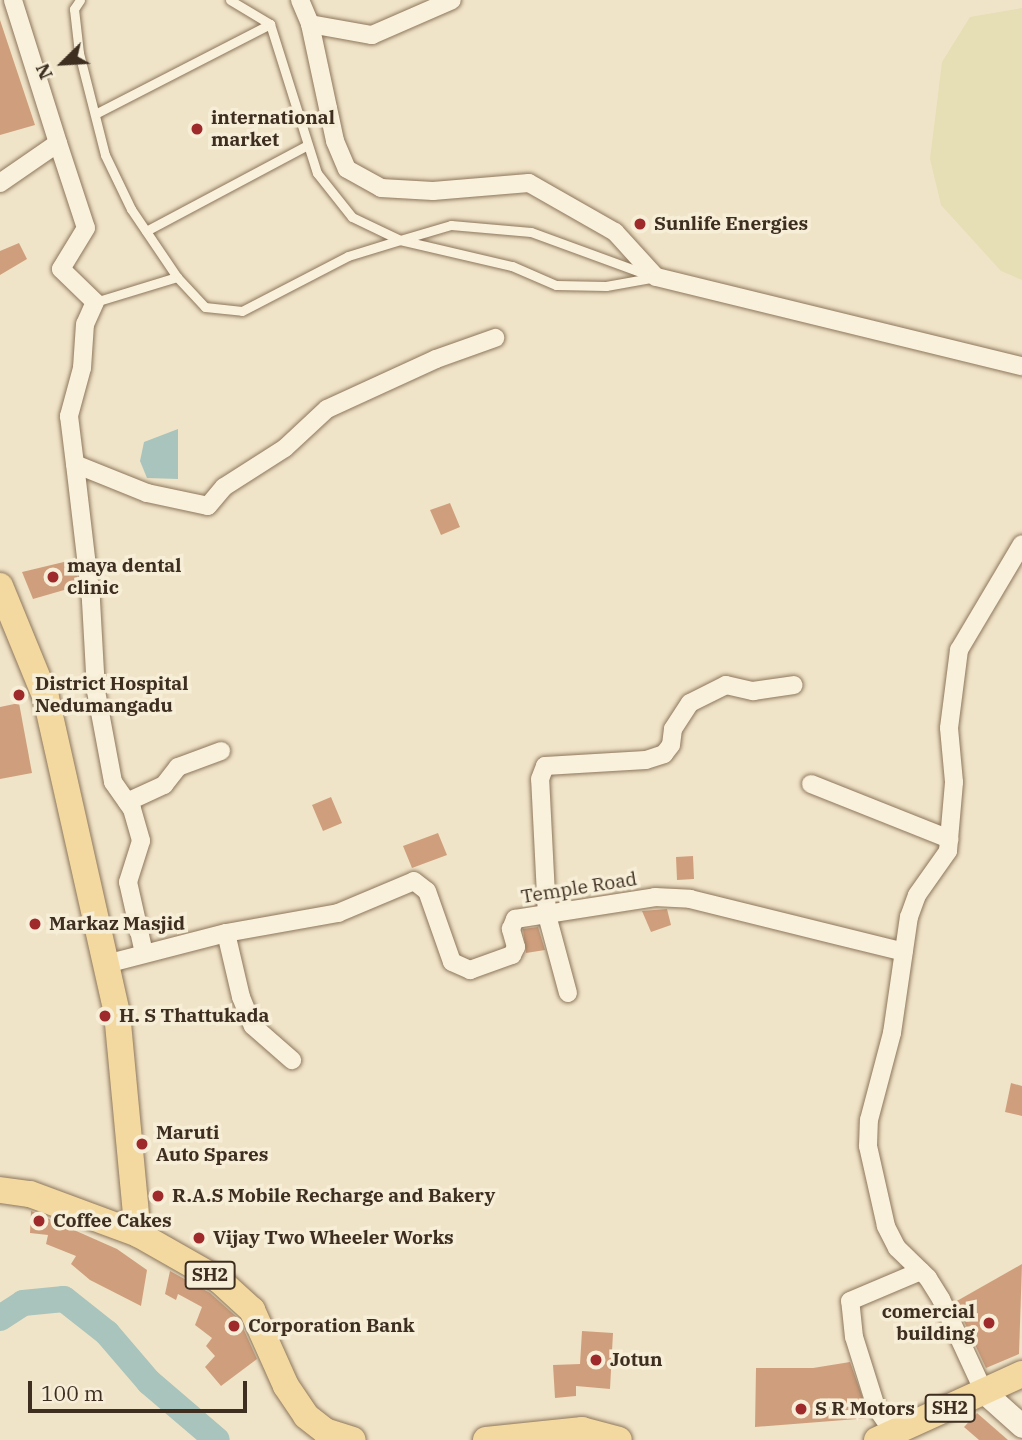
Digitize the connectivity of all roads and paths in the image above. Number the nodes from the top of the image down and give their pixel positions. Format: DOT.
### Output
graph roads {
  1 [pos="13,0"];
  2 [pos="80,0"];
  3 [pos="230,0"];
  4 [pos="300,0"];
  5 [pos="452,0"];
  6 [pos="270,23"];
  7 [pos="310,24"];
  8 [pos="95,114"];
  9 [pos="58,144"];
  10 [pos="307,145"];
  11 [pos="0,183"];
  12 [pos="146,231"];
  13 [pos="400,240"];
  14 [pos="177,277"];
  15 [pos="656,277"];
  16 [pos="95,302"];
  17 [pos="495,338"];
  18 [pos="1022,366"];
  19 [pos="75,464"];
  20 [pos="1022,544"];
  21 [pos="0,586"];
  22 [pos="794,685"];
  23 [pos="221,751"];
  24 [pos="811,784"];
  25 [pos="127,802"];
  26 [pos="949,839"];
  27 [pos="547,915"];
  28 [pos="226,933"];
  29 [pos="904,952"];
  30 [pos="144,953"];
  31 [pos="106,964"];
  32 [pos="568,993"];
  33 [pos="292,1060"];
  34 [pos="0,1190"];
  35 [pos="138,1234"];
  36 [pos="921,1271"];
  37 [pos="1022,1374"];
  38 [pos="984,1392"];
  39 [pos="1022,1426"];
  40 [pos="886,1436"];
  41 [pos="354,1440"];
  42 [pos="486,1440"];
  43 [pos="619,1440"];
  1 -- 9 [label="street"];
  2 -- 8 [label="lane"];
  3 -- 6 [label="lane"];
  4 -- 7 [label="street"];
  5 -- 7 [label="street"];
  6 -- 8 [label="lane"];
  6 -- 10 [label="lane"];
  7 -- 15 [label="street"];
  8 -- 12 [label="lane"];
  9 -- 11 [label="street"];
  9 -- 16 [label="street"];
  10 -- 12 [label="lane"];
  10 -- 13 [label="lane"];
  12 -- 14 [label="lane"];
  13 -- 14 [label="lane"];
  13 -- 15 [label="lane"];
  13 -- 15 [label="lane"];
  14 -- 16 [label="lane"];
  15 -- 18 [label="street"];
  16 -- 19 [label="street"];
  17 -- 19 [label="street"];
  19 -- 25 [label="street"];
  20 -- 26 [label="street"];
  21 -- 31 [label="main road"];
  22 -- 27 [label="street"];
  23 -- 25 [label="street"];
  24 -- 26 [label="street"];
  25 -- 30 [label="street"];
  26 -- 29 [label="street"];
  27 -- 28 [label="street, Temple Road"];
  27 -- 29 [label="street, Temple Road"];
  27 -- 32 [label="street"];
  28 -- 30 [label="street, Temple Road"];
  28 -- 33 [label="street"];
  29 -- 36 [label="street"];
  30 -- 31 [label="street, Temple Road"];
  31 -- 35 [label="main road"];
  34 -- 35 [label="main road, SH2"];
  35 -- 41 [label="main road, SH2"];
  36 -- 38 [label="street"];
  36 -- 40 [label="street"];
  37 -- 38 [label="main road, SH2"];
  38 -- 39 [label="main road"];
  38 -- 40 [label="main road, SH2"];
  42 -- 43 [label="main road"];
}
